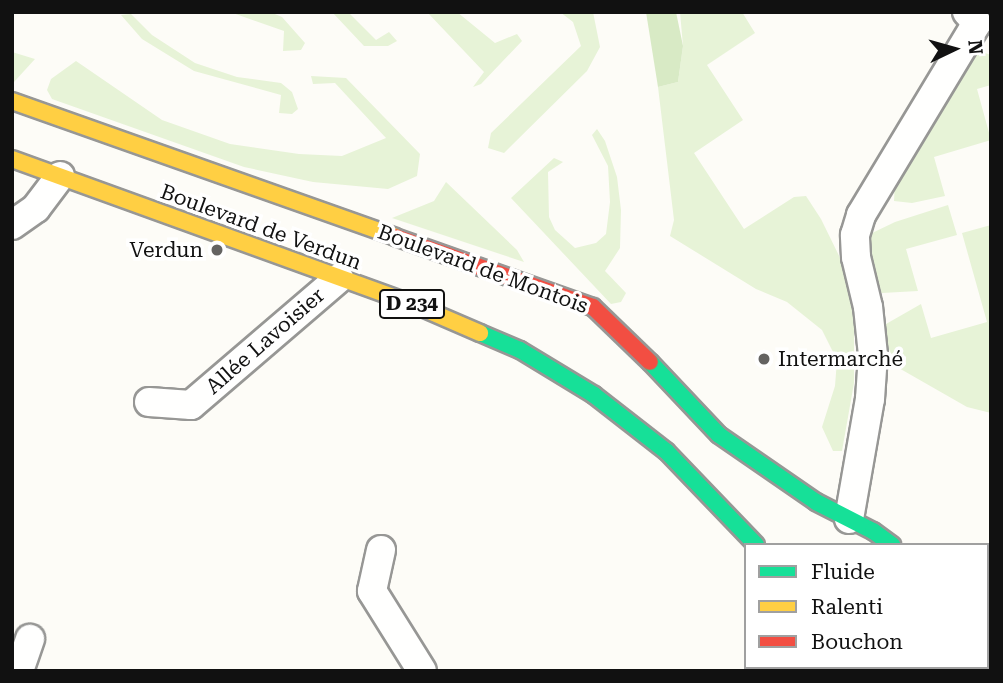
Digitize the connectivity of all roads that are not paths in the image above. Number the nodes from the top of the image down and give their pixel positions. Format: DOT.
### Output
graph roads {
  1 [pos="978,20"];
  2 [pos="12,101"];
  3 [pos="12,159"];
  4 [pos="60,176"];
  5 [pos="12,225"];
  6 [pos="339,278"];
  7 [pos="149,402"];
  8 [pos="849,519"];
  9 [pos="754,543"];
  10 [pos="889,543"];
  11 [pos="381,550"];
  12 [pos="30,639"];
  13 [pos="19,671"];
  14 [pos="422,671"];
  1 -- 8 [label="street"];
  2 -- 8 [label="street, Boulevard de Montois"];
  3 -- 4 [label="street, Boulevard de Verdun / D 234"];
  4 -- 5 [label="street"];
  4 -- 6 [label="street, Boulevard de Verdun / D 234"];
  6 -- 7 [label="street, Allée Lavoisier"];
  6 -- 9 [label="street, Boulevard de Verdun / D 234"];
  8 -- 10 [label="street, Boulevard de Montois"];
  11 -- 14 [label="street"];
  12 -- 13 [label="street"];
}
